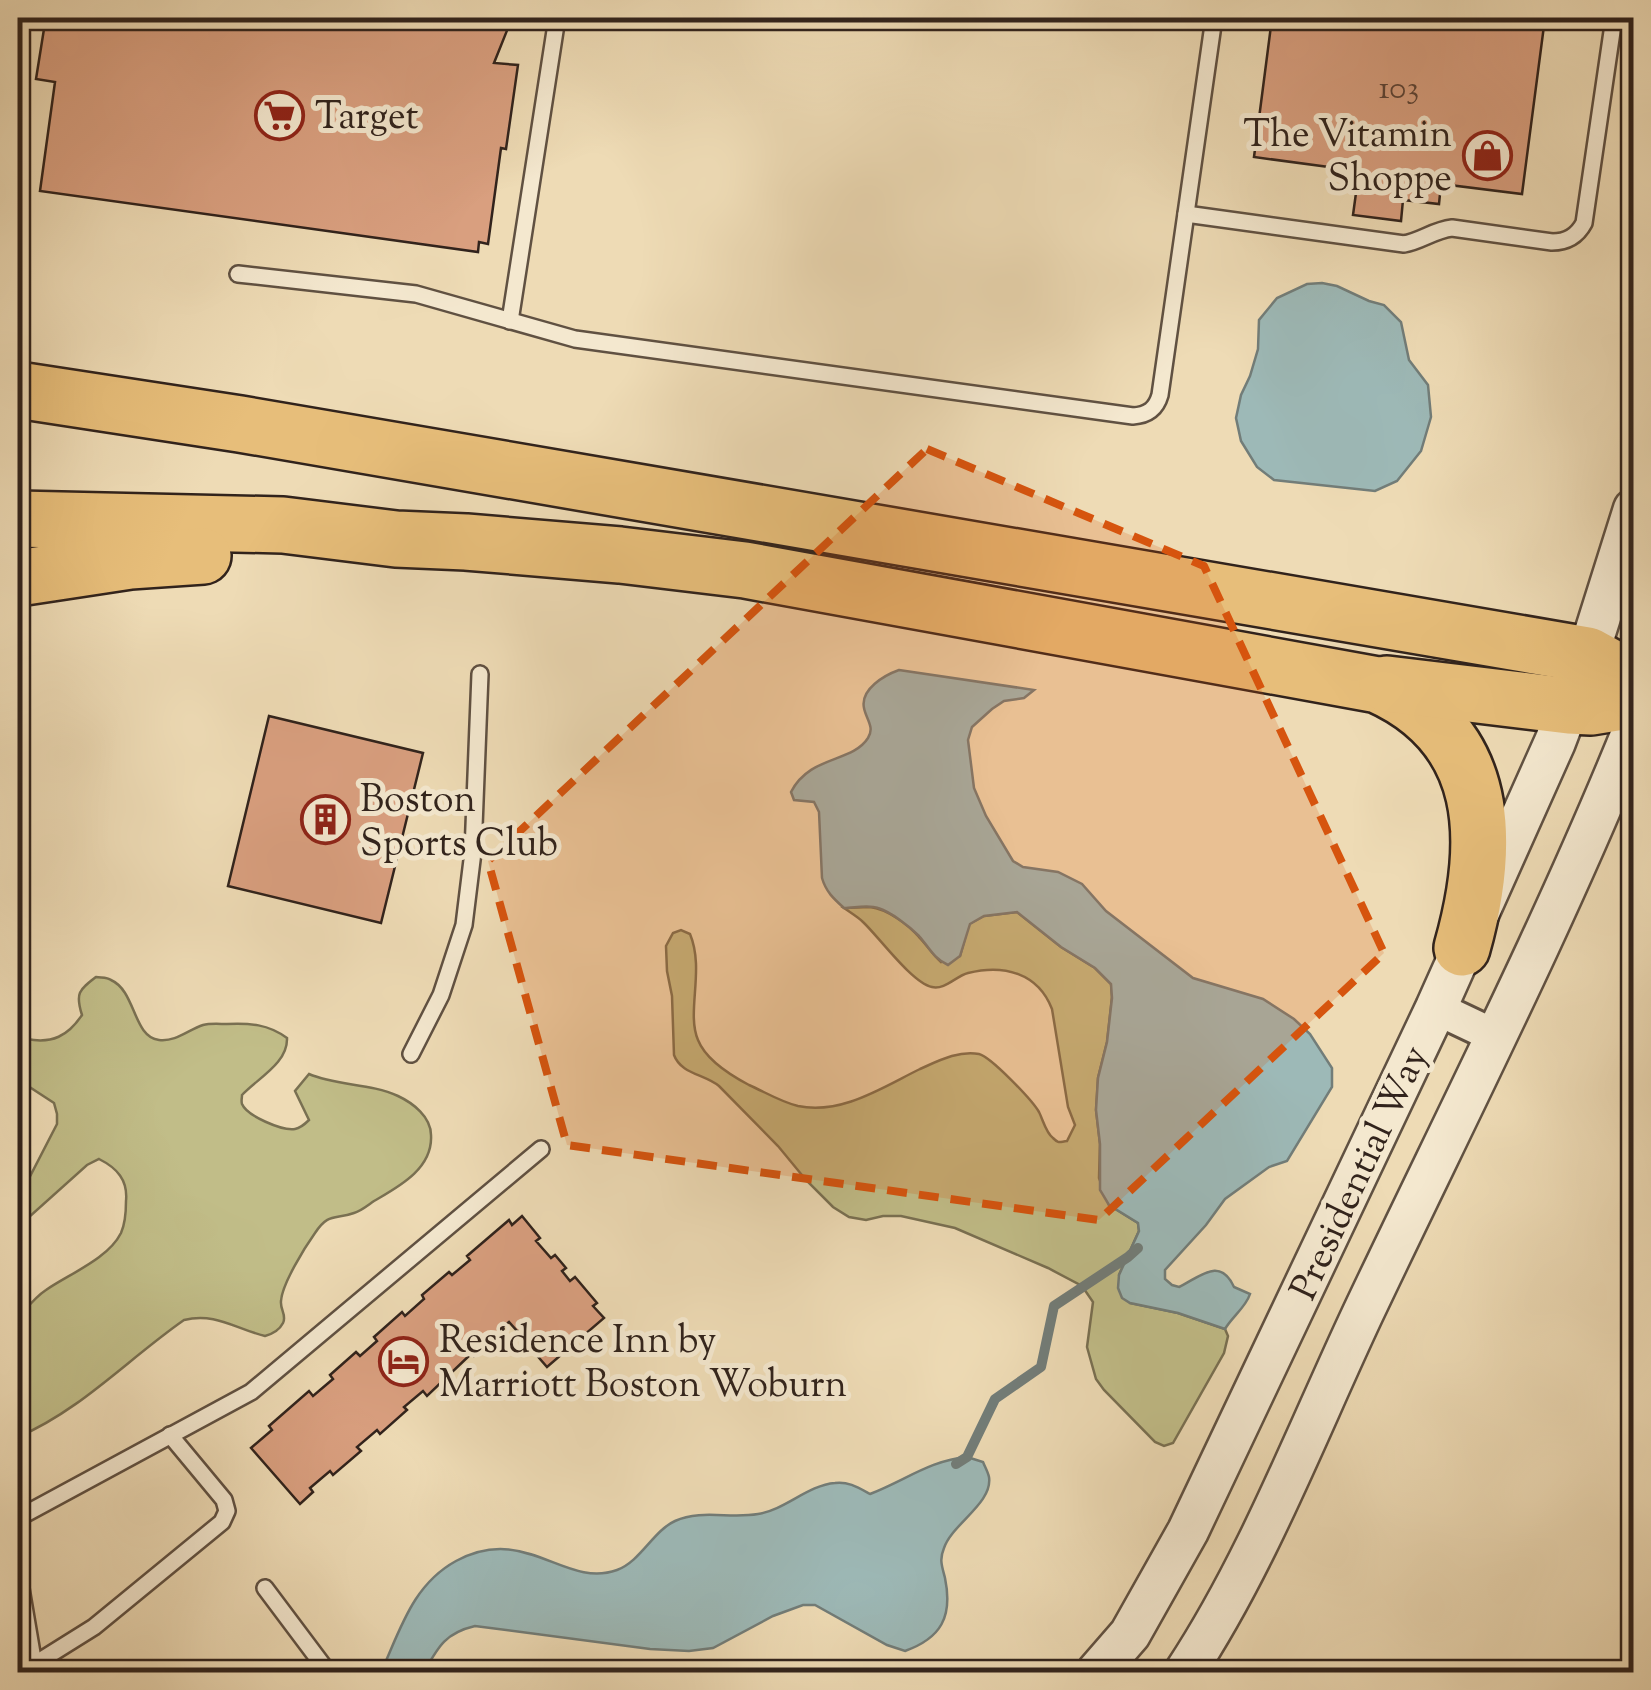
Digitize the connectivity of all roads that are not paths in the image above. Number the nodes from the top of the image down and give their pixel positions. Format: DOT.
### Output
graph roads {
  1 [pos="557,18"];
  2 [pos="1214,18"];
  3 [pos="1614,18"];
  4 [pos="1186,214"];
  5 [pos="238,274"];
  6 [pos="510,321"];
  7 [pos="18,357"];
  8 [pos="18,390"];
  9 [pos="240,424"];
  10 [pos="1634,509"];
  11 [pos="18,519"];
  12 [pos="396,539"];
  13 [pos="18,578"];
  14 [pos="1588,655"];
  15 [pos="480,674"];
  16 [pos="1359,681"];
  17 [pos="1634,685"];
  18 [pos="1634,700"];
  19 [pos="1569,706"];
  20 [pos="1634,728"];
  21 [pos="1462,948"];
  22 [pos="1436,1008"];
  23 [pos="1495,1036"];
  24 [pos="411,1054"];
  25 [pos="541,1149"];
  26 [pos="170,1436"];
  27 [pos="18,1518"];
  28 [pos="18,1571"];
  29 [pos="266,1588"];
  30 [pos="28,1669"];
  31 [pos="328,1672"];
  32 [pos="1098,1672"];
  33 [pos="1188,1672"];
  1 -- 6 [label="lane"];
  2 -- 4 [label="lane"];
  3 -- 4 [label="lane"];
  4 -- 6 [label="lane"];
  5 -- 6 [label="lane"];
  7 -- 9 [label="highway"];
  8 -- 9 [label="highway"];
  9 -- 14 [label="highway"];
  10 -- 14 [label="street, Presidential Way"];
  11 -- 12 [label="highway"];
  12 -- 13 [label="highway"];
  12 -- 16 [label="highway"];
  14 -- 17 [label="highway"];
  14 -- 19 [label="street, Presidential Way"];
  15 -- 24 [label="lane"];
  16 -- 19 [label="highway"];
  16 -- 21 [label="highway"];
  18 -- 19 [label="highway"];
  19 -- 21 [label="street, Presidential Way"];
  20 -- 23 [label="street, Presidential Way"];
  21 -- 22 [label="street, Presidential Way"];
  22 -- 23 [label="street"];
  22 -- 32 [label="street, Presidential Way"];
  23 -- 33 [label="street, Presidential Way"];
  25 -- 26 [label="lane"];
  26 -- 27 [label="lane"];
  26 -- 30 [label="lane"];
  28 -- 30 [label="lane"];
  29 -- 31 [label="lane"];
}
